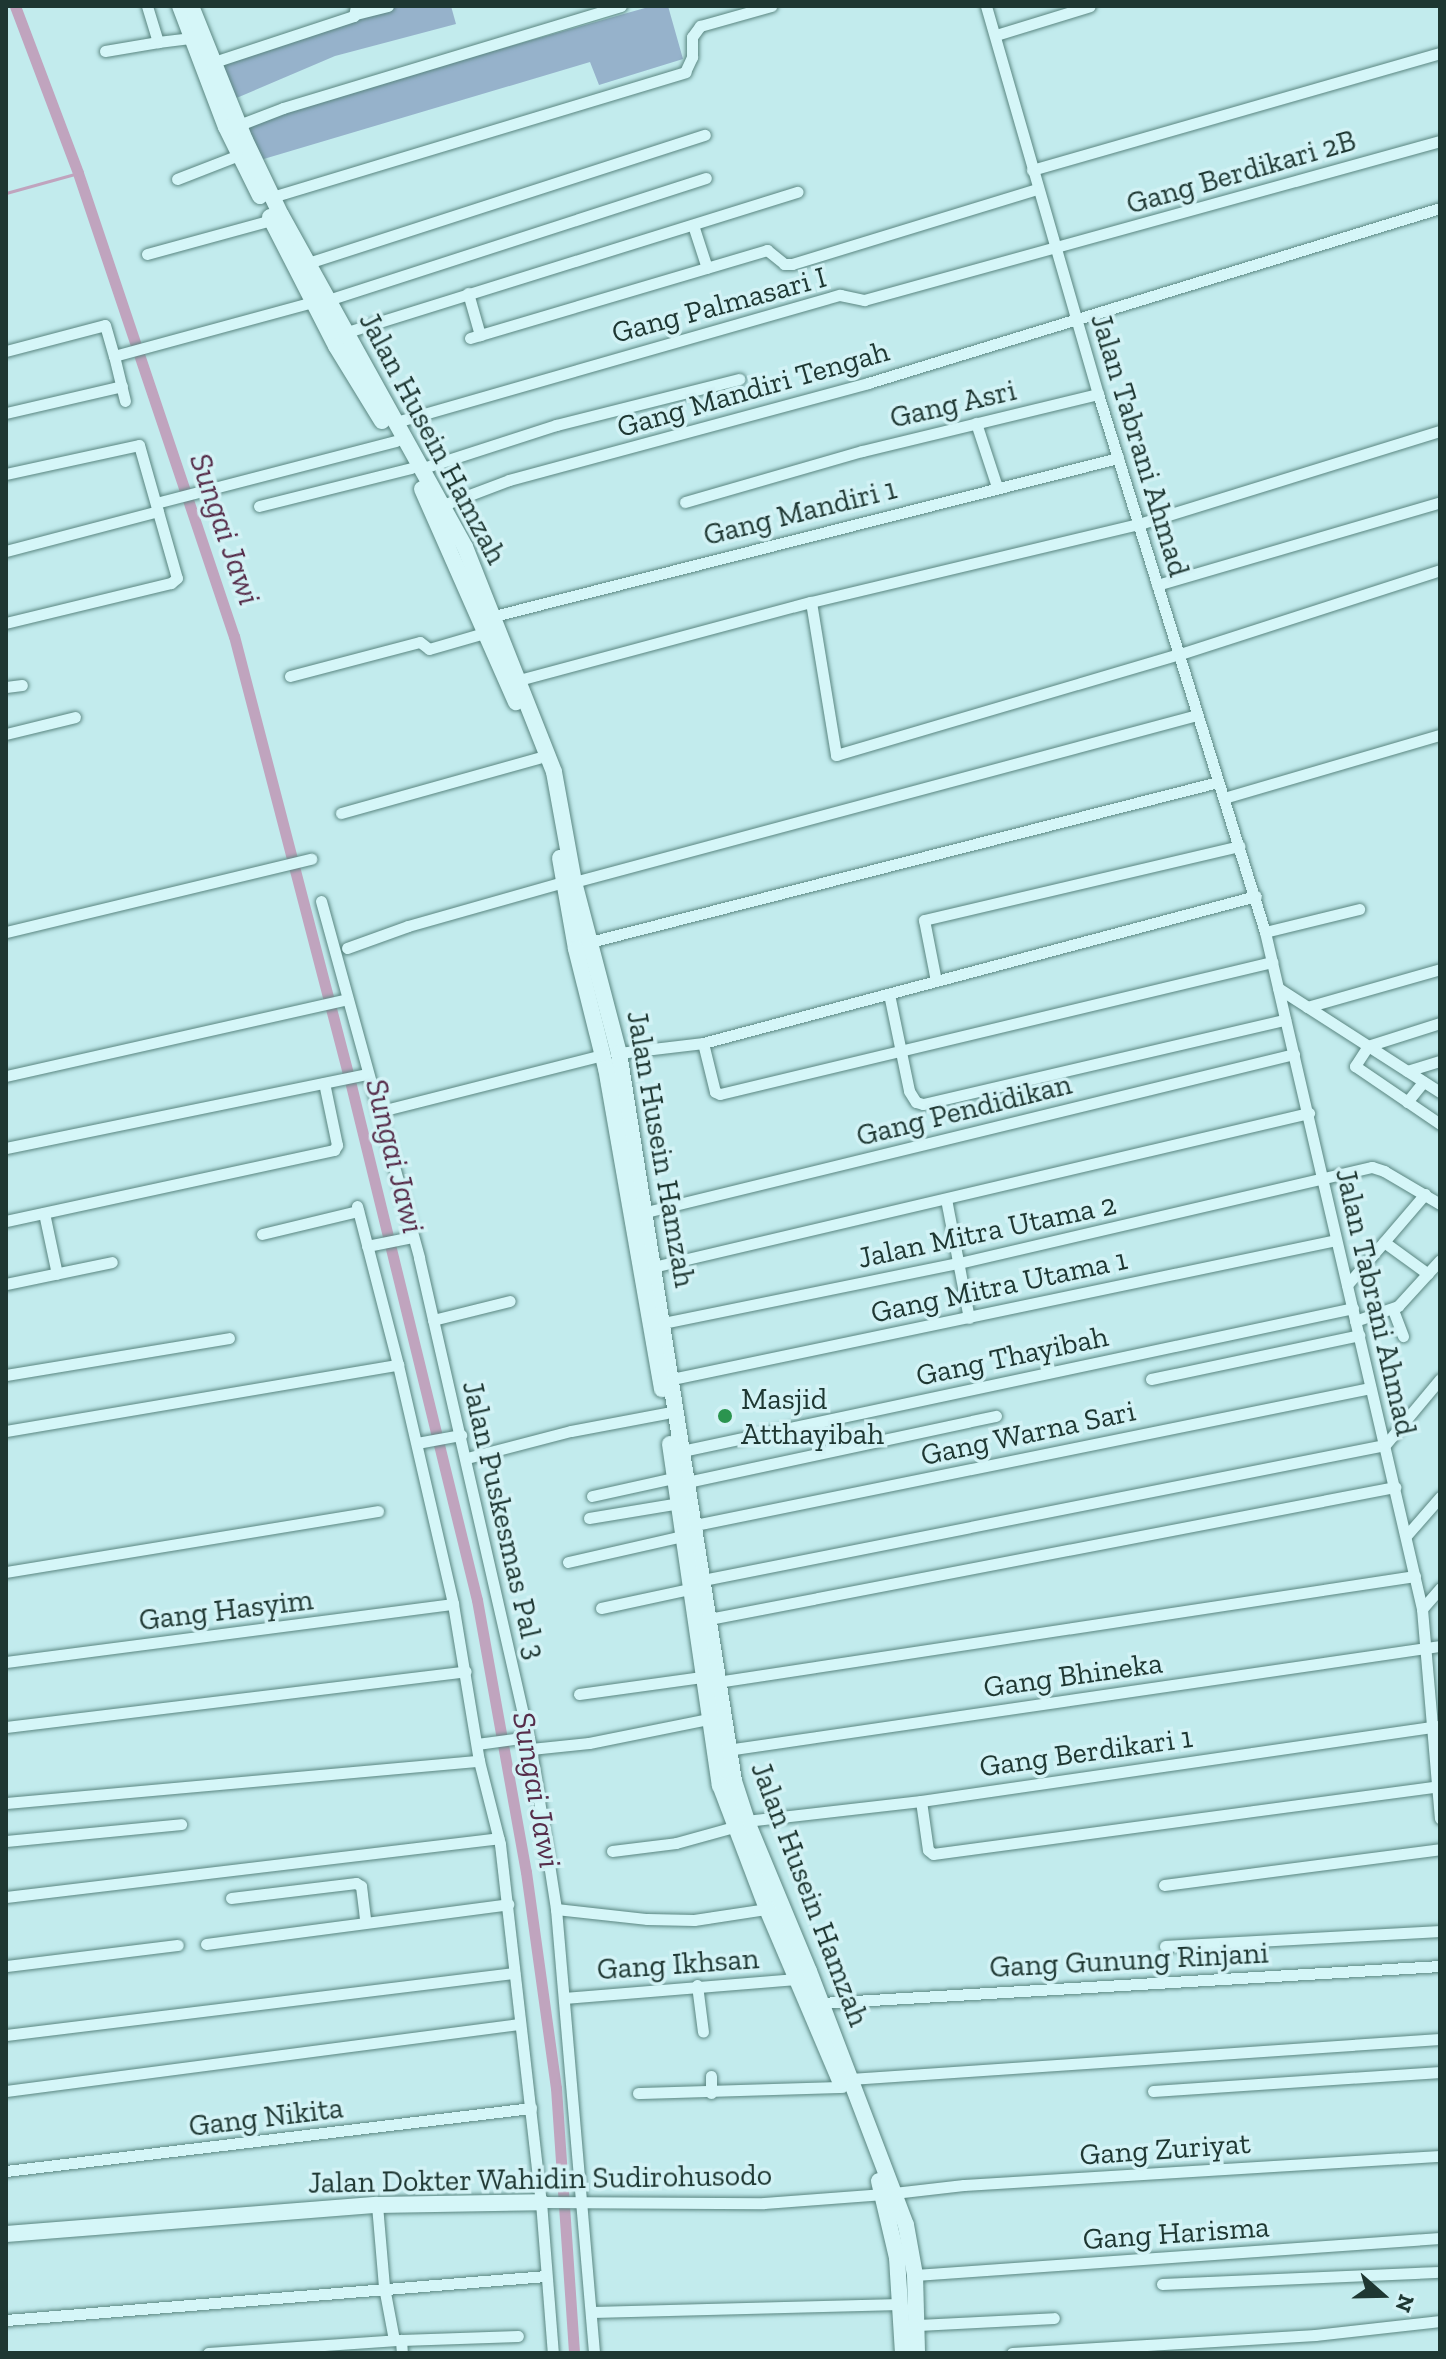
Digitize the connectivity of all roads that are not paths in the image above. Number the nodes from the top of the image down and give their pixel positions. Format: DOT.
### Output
graph roads {
  1 [pos="147,6"];
  2 [pos="180,6"];
  3 [pos="191,6"];
  4 [pos="388,6"];
  5 [pos="621,6"];
  6 [pos="771,6"];
  7 [pos="986,6"];
  8 [pos="1090,6"];
  9 [pos="356,10"];
  10 [pos="996,35"];
  11 [pos="190,38"];
  12 [pos="158,42"];
  13 [pos="105,51"];
  14 [pos="1440,53"];
  15 [pos="208,64"];
  16 [pos="239,125"];
  17 [pos="705,135"];
  18 [pos="1440,141"];
  19 [pos="239,155"];
  20 [pos="1032,170"];
  21 [pos="706,178"];
  22 [pos="177,179"];
  23 [pos="1038,189"];
  24 [pos="798,192"];
  25 [pos="272,197"];
  26 [pos="1440,208"];
  27 [pos="271,220"];
  28 [pos="693,225"];
  29 [pos="1056,250"];
  30 [pos="147,254"];
  31 [pos="308,263"];
  32 [pos="707,268"];
  33 [pos="468,293"];
  34 [pos="320,301"];
  35 [pos="1077,319"];
  36 [pos="345,343"];
  37 [pos="6,351"];
  38 [pos="119,354"];
  39 [pos="739,379"];
  40 [pos="122,386"];
  41 [pos="1098,394"];
  42 [pos="125,401"];
  43 [pos="6,413"];
  44 [pos="396,422"];
  45 [pos="976,423"];
  46 [pos="1440,431"];
  47 [pos="396,441"];
  48 [pos="1118,458"];
  49 [pos="417,468"];
  50 [pos="6,474"];
  51 [pos="997,487"];
  52 [pos="685,502"];
  53 [pos="1440,502"];
  54 [pos="443,505"];
  55 [pos="259,506"];
  56 [pos="157,507"];
  57 [pos="1139,524"];
  58 [pos="6,551"];
  59 [pos="1440,570"];
  60 [pos="1157,585"];
  61 [pos="811,602"];
  62 [pos="494,616"];
  63 [pos="6,623"];
  64 [pos="484,633"];
  65 [pos="1180,654"];
  66 [pos="505,663"];
  67 [pos="290,676"];
  68 [pos="519,680"];
  69 [pos="22,685"];
  70 [pos="6,687"];
  71 [pos="1197,715"];
  72 [pos="75,717"];
  73 [pos="6,734"];
  74 [pos="1440,735"];
  75 [pos="538,758"];
  76 [pos="1218,782"];
  77 [pos="1224,798"];
  78 [pos="341,813"];
  79 [pos="1239,846"];
  80 [pos="306,861"];
  81 [pos="569,882"];
  82 [pos="1256,896"];
  83 [pos="321,901"];
  84 [pos="1359,909"];
  85 [pos="6,932"];
  86 [pos="1265,932"];
  87 [pos="590,942"];
  88 [pos="347,948"];
  89 [pos="1272,962"];
  90 [pos="1440,969"];
  91 [pos="936,981"];
  92 [pos="1278,988"];
  93 [pos="889,994"];
  94 [pos="343,1000"];
  95 [pos="1307,1007"];
  96 [pos="1285,1020"];
  97 [pos="1440,1023"];
  98 [pos="703,1043"];
  99 [pos="1368,1046"];
  100 [pos="903,1050"];
  101 [pos="611,1054"];
  102 [pos="1294,1054"];
  103 [pos="1440,1061"];
  104 [pos="1407,1071"];
  105 [pos="364,1075"];
  106 [pos="6,1076"];
  107 [pos="328,1082"];
  108 [pos="1423,1082"];
  109 [pos="1440,1092"];
  110 [pos="1407,1102"];
  111 [pos="381,1111"];
  112 [pos="1309,1113"];
  113 [pos="1440,1124"];
  114 [pos="6,1148"];
  115 [pos="1320,1181"];
  116 [pos="1425,1194"];
  117 [pos="946,1199"];
  118 [pos="1440,1204"];
  119 [pos="646,1212"];
  120 [pos="44,1213"];
  121 [pos="6,1221"];
  122 [pos="262,1234"];
  123 [pos="412,1237"];
  124 [pos="1336,1240"];
  125 [pos="1384,1242"];
  126 [pos="643,1244"];
  127 [pos="372,1246"];
  128 [pos="1440,1260"];
  129 [pos="112,1262"];
  130 [pos="959,1263"];
  131 [pos="653,1267"];
  132 [pos="57,1274"];
  133 [pos="1428,1274"];
  134 [pos="6,1284"];
  135 [pos="1347,1285"];
  136 [pos="510,1301"];
  137 [pos="1393,1310"];
  138 [pos="1354,1315"];
  139 [pos="969,1318"];
  140 [pos="433,1320"];
  141 [pos="663,1323"];
  142 [pos="1359,1335"];
  143 [pos="1403,1336"];
  144 [pos="229,1338"];
  145 [pos="398,1365"];
  146 [pos="6,1375"];
  147 [pos="672,1379"];
  148 [pos="1151,1379"];
  149 [pos="1440,1379"];
  150 [pos="1370,1388"];
  151 [pos="666,1413"];
  152 [pos="996,1416"];
  153 [pos="6,1431"];
  154 [pos="457,1436"];
  155 [pos="421,1443"];
  156 [pos="1385,1445"];
  157 [pos="682,1451"];
  158 [pos="467,1458"];
  159 [pos="681,1480"];
  160 [pos="1395,1487"];
  161 [pos="592,1496"];
  162 [pos="1440,1497"];
  163 [pos="684,1502"];
  164 [pos="378,1511"];
  165 [pos="589,1518"];
  166 [pos="689,1530"];
  167 [pos="1406,1536"];
  168 [pos="568,1562"];
  169 [pos="6,1572"];
  170 [pos="1415,1576"];
  171 [pos="696,1584"];
  172 [pos="1440,1588"];
  173 [pos="453,1604"];
  174 [pos="601,1608"];
  175 [pos="1422,1609"];
  176 [pos="709,1619"];
  177 [pos="1440,1646"];
  178 [pos="1427,1647"];
  179 [pos="6,1662"];
  180 [pos="466,1671"];
  181 [pos="710,1679"];
  182 [pos="579,1694"];
  183 [pos="708,1719"];
  184 [pos="1436,1726"];
  185 [pos="6,1727"];
  186 [pos="526,1742"];
  187 [pos="480,1744"];
  188 [pos="727,1750"];
  189 [pos="479,1761"];
  190 [pos="1438,1786"];
  191 [pos="921,1801"];
  192 [pos="6,1803"];
  193 [pos="1440,1818"];
  194 [pos="181,1824"];
  195 [pos="740,1824"];
  196 [pos="498,1838"];
  197 [pos="6,1841"];
  198 [pos="1440,1849"];
  199 [pos="612,1851"];
  200 [pos="1164,1885"];
  201 [pos="6,1897"];
  202 [pos="231,1898"];
  203 [pos="508,1904"];
  204 [pos="556,1909"];
  205 [pos="767,1909"];
  206 [pos="365,1921"];
  207 [pos="1440,1931"];
  208 [pos="206,1944"];
  209 [pos="178,1945"];
  210 [pos="1165,1946"];
  211 [pos="6,1966"];
  212 [pos="1440,1966"];
  213 [pos="514,1973"];
  214 [pos="796,1979"];
  215 [pos="697,1985"];
  216 [pos="564,1998"];
  217 [pos="821,2003"];
  218 [pos="519,2024"];
  219 [pos="703,2032"];
  220 [pos="6,2035"];
  221 [pos="1440,2039"];
  222 [pos="1440,2072"];
  223 [pos="711,2076"];
  224 [pos="846,2083"];
  225 [pos="6,2091"];
  226 [pos="1153,2091"];
  227 [pos="638,2093"];
  228 [pos="711,2093"];
  229 [pos="531,2108"];
  230 [pos="1440,2156"];
  231 [pos="6,2171"];
  232 [pos="889,2193"];
  233 [pos="541,2202"];
  234 [pos="582,2202"];
  235 [pos="377,2205"];
  236 [pos="6,2234"];
  237 [pos="1440,2238"];
  238 [pos="1440,2272"];
  239 [pos="915,2275"];
  240 [pos="546,2276"];
  241 [pos="1162,2284"];
  242 [pos="384,2287"];
  243 [pos="900,2304"];
  244 [pos="592,2312"];
  245 [pos="1054,2318"];
  246 [pos="6,2320"];
  247 [pos="1440,2321"];
  248 [pos="918,2325"];
  249 [pos="518,2336"];
  250 [pos="397,2340"];
  251 [pos="265,2351"];
  252 [pos="208,2353"];
  253 [pos="402,2353"];
  254 [pos="553,2353"];
  255 [pos="594,2353"];
  256 [pos="903,2353"];
  257 [pos="917,2353"];
  258 [pos="1012,2353"];
  1 -- 12 [label="street"];
  2 -- 11 [label="street, Jalan Husein Hamzah"];
  3 -- 15 [label="street, Jalan Husein Hamzah"];
  4 -- 9 [label="street"];
  5 -- 16 [label="street"];
  6 -- 25 [label="street"];
  7 -- 10 [label="street, Jalan Tabrani Ahmad"];
  8 -- 10 [label="street"];
  9 -- 15 [label="street"];
  10 -- 20 [label="street, Jalan Tabrani Ahmad"];
  11 -- 12 [label="street"];
  11 -- 15 [label="street, Jalan Husein Hamzah"];
  12 -- 13 [label="street"];
  14 -- 20 [label="street"];
  15 -- 16 [label="street, Jalan Husein Hamzah"];
  15 -- 19 [label="street, Jalan Husein Hamzah"];
  16 -- 25 [label="street, Jalan Husein Hamzah"];
  17 -- 31 [label="street"];
  18 -- 29 [label="street, Gang Berdikari 2B"];
  19 -- 22 [label="street"];
  19 -- 27 [label="street, Jalan Husein Hamzah"];
  20 -- 23 [label="street, Jalan Tabrani Ahmad"];
  21 -- 34 [label="street"];
  23 -- 29 [label="street, Jalan Tabrani Ahmad"];
  23 -- 32 [label="street"];
  24 -- 28 [label="street"];
  25 -- 31 [label="street, Jalan Husein Hamzah"];
  26 -- 35 [label="street, Gang Mandiri Tengah"];
  27 -- 30 [label="street"];
  27 -- 34 [label="street, Jalan Husein Hamzah"];
  28 -- 32 [label="street"];
  28 -- 33 [label="street"];
  29 -- 35 [label="street, Jalan Tabrani Ahmad"];
  29 -- 44 [label="street, Gang Palmasari I"];
  31 -- 34 [label="street, Jalan Husein Hamzah"];
  32 -- 33 [label="street"];
  33 -- 36 [label="street"];
  34 -- 36 [label="street, Jalan Husein Hamzah"];
  34 -- 38 [label="street"];
  35 -- 41 [label="street, Jalan Tabrani Ahmad"];
  35 -- 54 [label="street, Gang Mandiri Tengah"];
  36 -- 44 [label="street, Jalan Husein Hamzah"];
  36 -- 47 [label="street, Jalan Husein Hamzah"];
  37 -- 38 [label="street"];
  38 -- 40 [label="street"];
  39 -- 49 [label="street"];
  40 -- 42 [label="street"];
  40 -- 43 [label="street"];
  41 -- 45 [label="street, Gang Asri"];
  41 -- 48 [label="street, Jalan Tabrani Ahmad"];
  44 -- 49 [label="street, Jalan Husein Hamzah"];
  45 -- 51 [label="street"];
  45 -- 52 [label="street, Gang Asri"];
  46 -- 57 [label="street"];
  47 -- 49 [label="street, Jalan Husein Hamzah"];
  47 -- 56 [label="street"];
  48 -- 51 [label="street, Gang Mandiri 1"];
  48 -- 57 [label="street, Jalan Tabrani Ahmad"];
  49 -- 54 [label="street, Jalan Husein Hamzah"];
  49 -- 55 [label="street"];
  49 -- 64 [label="street, Jalan Husein Hamzah"];
  50 -- 56 [label="street"];
  51 -- 62 [label="street, Gang Mandiri 1"];
  53 -- 60 [label="street"];
  54 -- 62 [label="street, Jalan Husein Hamzah"];
  56 -- 58 [label="street"];
  56 -- 63 [label="street"];
  57 -- 60 [label="street, Jalan Tabrani Ahmad"];
  57 -- 61 [label="street"];
  59 -- 65 [label="street"];
  60 -- 65 [label="street, Jalan Tabrani Ahmad"];
  61 -- 65 [label="street"];
  61 -- 68 [label="street"];
  62 -- 66 [label="street, Jalan Husein Hamzah"];
  64 -- 66 [label="street, Jalan Husein Hamzah"];
  64 -- 67 [label="street"];
  65 -- 71 [label="street, Jalan Tabrani Ahmad"];
  66 -- 68 [label="street, Jalan Husein Hamzah"];
  66 -- 75 [label="street, Jalan Husein Hamzah"];
  68 -- 81 [label="street, Jalan Husein Hamzah"];
  69 -- 70 [label="street"];
  71 -- 76 [label="street, Jalan Tabrani Ahmad"];
  71 -- 81 [label="street"];
  72 -- 73 [label="street"];
  74 -- 77 [label="street"];
  75 -- 78 [label="street"];
  75 -- 81 [label="street, Jalan Husein Hamzah"];
  76 -- 77 [label="street, Jalan Tabrani Ahmad"];
  76 -- 87 [label="street"];
  77 -- 79 [label="street, Jalan Tabrani Ahmad"];
  79 -- 82 [label="street, Jalan Tabrani Ahmad"];
  79 -- 91 [label="street"];
  80 -- 85 [label="street"];
  81 -- 87 [label="street, Jalan Husein Hamzah"];
  81 -- 88 [label="street"];
  81 -- 101 [label="street, Jalan Husein Hamzah"];
  82 -- 86 [label="street, Jalan Tabrani Ahmad"];
  82 -- 91 [label="street"];
  83 -- 94 [label="street, Jalan Puskesmas Pal 3"];
  84 -- 86 [label="street"];
  86 -- 89 [label="street, Jalan Tabrani Ahmad"];
  87 -- 101 [label="street, Jalan Husein Hamzah"];
  89 -- 92 [label="street, Jalan Tabrani Ahmad"];
  89 -- 100 [label="street"];
  90 -- 95 [label="street"];
  91 -- 93 [label="street"];
  92 -- 95 [label="street"];
  92 -- 96 [label="street, Jalan Tabrani Ahmad"];
  93 -- 98 [label="street"];
  93 -- 100 [label="street"];
  94 -- 105 [label="street, Jalan Puskesmas Pal 3"];
  94 -- 106 [label="street"];
  95 -- 99 [label="street"];
  96 -- 100 [label="street"];
  96 -- 102 [label="street, Jalan Tabrani Ahmad"];
  97 -- 99 [label="street"];
  98 -- 100 [label="street"];
  98 -- 101 [label="street"];
  99 -- 104 [label="street"];
  99 -- 110 [label="street"];
  101 -- 111 [label="street"];
  101 -- 119 [label="street, Jalan Husein Hamzah"];
  101 -- 126 [label="street, Jalan Husein Hamzah"];
  102 -- 112 [label="street, Jalan Tabrani Ahmad"];
  102 -- 119 [label="street, Gang Pendidikan"];
  103 -- 104 [label="street"];
  104 -- 108 [label="street"];
  105 -- 107 [label="street"];
  105 -- 111 [label="street, Jalan Puskesmas Pal 3"];
  107 -- 114 [label="street"];
  107 -- 120 [label="street"];
  108 -- 109 [label="street"];
  108 -- 110 [label="street"];
  110 -- 113 [label="street"];
  111 -- 123 [label="street, Jalan Puskesmas Pal 3"];
  112 -- 115 [label="street, Jalan Tabrani Ahmad"];
  112 -- 117 [label="street"];
  115 -- 116 [label="street, Jalan Mitra Utama 2"];
  115 -- 124 [label="street, Jalan Tabrani Ahmad"];
  115 -- 130 [label="street, Jalan Mitra Utama 2"];
  116 -- 118 [label="street, Jalan Mitra Utama 2"];
  116 -- 125 [label="street"];
  117 -- 130 [label="street"];
  117 -- 131 [label="street"];
  119 -- 126 [label="street, Jalan Husein Hamzah"];
  120 -- 121 [label="street"];
  120 -- 132 [label="street"];
  122 -- 127 [label="street"];
  123 -- 127 [label="street"];
  123 -- 140 [label="street, Jalan Puskesmas Pal 3"];
  124 -- 135 [label="street, Jalan Tabrani Ahmad"];
  124 -- 139 [label="street, Gang Mitra Utama 1"];
  125 -- 133 [label="street"];
  125 -- 135 [label="street"];
  126 -- 131 [label="street, Jalan Husein Hamzah"];
  126 -- 151 [label="street, Jalan Husein Hamzah"];
  127 -- 145 [label="street"];
  128 -- 133 [label="street"];
  129 -- 132 [label="street"];
  130 -- 139 [label="street"];
  130 -- 141 [label="street, Jalan Mitra Utama 2"];
  131 -- 141 [label="street, Jalan Husein Hamzah"];
  132 -- 134 [label="street"];
  133 -- 137 [label="street"];
  135 -- 138 [label="street, Jalan Tabrani Ahmad"];
  136 -- 140 [label="street"];
  137 -- 138 [label="street, Gang Thayibah"];
  137 -- 143 [label="street"];
  138 -- 142 [label="street, Jalan Tabrani Ahmad"];
  138 -- 157 [label="street, Gang Thayibah"];
  139 -- 147 [label="street, Gang Mitra Utama 1"];
  140 -- 154 [label="street, Jalan Puskesmas Pal 3"];
  141 -- 147 [label="street, Jalan Husein Hamzah"];
  142 -- 148 [label="street"];
  142 -- 150 [label="street, Jalan Tabrani Ahmad"];
  144 -- 146 [label="street"];
  145 -- 153 [label="street"];
  145 -- 155 [label="street"];
  147 -- 157 [label="street, Jalan Husein Hamzah"];
  149 -- 156 [label="street"];
  150 -- 156 [label="street, Jalan Tabrani Ahmad"];
  150 -- 166 [label="street, Gang Warna Sari"];
  151 -- 158 [label="street"];
  151 -- 159 [label="street, Jalan Husein Hamzah"];
  152 -- 159 [label="street"];
  154 -- 155 [label="street"];
  154 -- 158 [label="street, Jalan Puskesmas Pal 3"];
  155 -- 173 [label="street"];
  156 -- 160 [label="street, Jalan Tabrani Ahmad"];
  156 -- 171 [label="street"];
  157 -- 159 [label="street, Jalan Husein Hamzah"];
  158 -- 186 [label="street, Jalan Puskesmas Pal 3"];
  159 -- 161 [label="street"];
  159 -- 163 [label="street, Jalan Husein Hamzah"];
  160 -- 167 [label="street, Jalan Tabrani Ahmad"];
  160 -- 176 [label="street"];
  162 -- 167 [label="street"];
  163 -- 165 [label="street"];
  163 -- 166 [label="street, Jalan Husein Hamzah"];
  164 -- 169 [label="street"];
  166 -- 168 [label="street, Gang Warna Sari"];
  166 -- 171 [label="street, Jalan Husein Hamzah"];
  167 -- 170 [label="street, Jalan Tabrani Ahmad"];
  170 -- 175 [label="street, Jalan Tabrani Ahmad"];
  170 -- 181 [label="street"];
  171 -- 174 [label="street"];
  171 -- 176 [label="street, Jalan Husein Hamzah"];
  171 -- 181 [label="street, Jalan Husein Hamzah"];
  172 -- 175 [label="street"];
  173 -- 179 [label="street, Gang Hasyim"];
  173 -- 180 [label="street"];
  175 -- 178 [label="street, Jalan Tabrani Ahmad"];
  176 -- 181 [label="street, Jalan Husein Hamzah"];
  177 -- 178 [label="street, Gang Bhineka"];
  178 -- 184 [label="street, Jalan Tabrani Ahmad"];
  178 -- 188 [label="street, Gang Bhineka"];
  180 -- 185 [label="street"];
  180 -- 187 [label="street"];
  181 -- 182 [label="street"];
  181 -- 183 [label="street, Jalan Husein Hamzah"];
  181 -- 188 [label="street, Jalan Husein Hamzah"];
  183 -- 186 [label="street"];
  183 -- 195 [label="street, Jalan Husein Hamzah"];
  184 -- 190 [label="street, Jalan Tabrani Ahmad"];
  184 -- 191 [label="street, Gang Berdikari 1"];
  186 -- 187 [label="street"];
  186 -- 204 [label="street, Jalan Puskesmas Pal 3"];
  187 -- 189 [label="street"];
  188 -- 195 [label="street, Jalan Husein Hamzah"];
  189 -- 192 [label="street"];
  189 -- 196 [label="street"];
  190 -- 191 [label="street"];
  190 -- 193 [label="street, Jalan Tabrani Ahmad"];
  191 -- 195 [label="street, Gang Berdikari 1"];
  194 -- 197 [label="street"];
  195 -- 199 [label="street, Gang Berdikari 1"];
  195 -- 205 [label="street, Jalan Husein Hamzah"];
  195 -- 217 [label="street, Jalan Husein Hamzah"];
  196 -- 201 [label="street"];
  196 -- 203 [label="street"];
  198 -- 200 [label="street"];
  202 -- 206 [label="street"];
  203 -- 206 [label="street"];
  203 -- 213 [label="street"];
  204 -- 205 [label="street"];
  204 -- 216 [label="street, Jalan Puskesmas Pal 3"];
  205 -- 214 [label="street, Jalan Husein Hamzah"];
  206 -- 208 [label="street"];
  207 -- 210 [label="street"];
  209 -- 211 [label="street"];
  212 -- 217 [label="street, Gang Gunung Rinjani"];
  213 -- 218 [label="street"];
  213 -- 220 [label="street"];
  214 -- 215 [label="street, Gang Ikhsan"];
  214 -- 224 [label="street, Jalan Husein Hamzah"];
  215 -- 216 [label="street, Gang Ikhsan"];
  215 -- 219 [label="street"];
  216 -- 234 [label="street, Jalan Puskesmas Pal 3"];
  217 -- 224 [label="street, Jalan Husein Hamzah"];
  218 -- 225 [label="street"];
  218 -- 229 [label="street"];
  221 -- 224 [label="street"];
  222 -- 226 [label="street"];
  223 -- 228 [label="street"];
  224 -- 228 [label="street"];
  224 -- 232 [label="street, Jalan Husein Hamzah"];
  227 -- 228 [label="street"];
  229 -- 231 [label="street, Gang Nikita"];
  229 -- 233 [label="street"];
  230 -- 232 [label="street, Gang Zuriyat"];
  232 -- 234 [label="street, Jalan Dokter Wahidin Sudirohusodo"];
  232 -- 239 [label="street, Jalan Husein Hamzah"];
  232 -- 243 [label="street, Jalan Husein Hamzah"];
  233 -- 234 [label="street, Jalan Dokter Wahidin Sudirohusodo"];
  233 -- 235 [label="street, Jalan Dokter Wahidin Sudirohusodo"];
  233 -- 240 [label="street"];
  234 -- 244 [label="street, Jalan Puskesmas Pal 3"];
  235 -- 236 [label="street, Jalan Dokter Wahidin Sudirohusodo"];
  235 -- 242 [label="street"];
  237 -- 239 [label="street, Gang Harisma"];
  238 -- 241 [label="street"];
  239 -- 248 [label="street, Jalan Husein Hamzah"];
  240 -- 242 [label="street"];
  240 -- 254 [label="street"];
  242 -- 246 [label="street"];
  242 -- 250 [label="street"];
  243 -- 244 [label="street"];
  243 -- 256 [label="street, Jalan Husein Hamzah"];
  244 -- 255 [label="street, Jalan Puskesmas Pal 3"];
  245 -- 248 [label="street"];
  247 -- 258 [label="street"];
  248 -- 257 [label="street, Jalan Husein Hamzah"];
  249 -- 250 [label="street"];
  250 -- 251 [label="street"];
  250 -- 253 [label="street"];
  251 -- 252 [label="street"];
}
